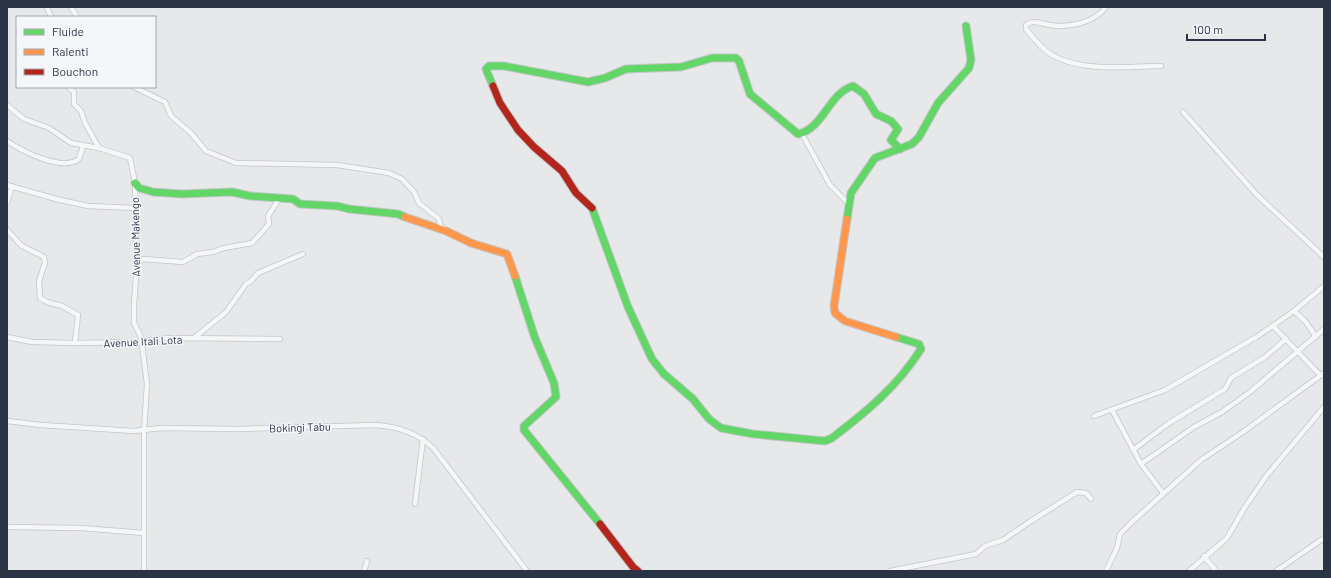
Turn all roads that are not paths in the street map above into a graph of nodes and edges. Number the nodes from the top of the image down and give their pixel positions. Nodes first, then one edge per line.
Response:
1 (71, 7) edge
2 (1106, 7) edge
3 (76, 16) edge
4 (966, 26) dead end
5 (1161, 66) dead end
6 (69, 88) edge
7 (136, 88) edge
8 (7, 105) edge
9 (1183, 112) dead end
10 (802, 134) junction
11 (7, 141) edge
12 (83, 146) junction
13 (99, 148) junction
14 (900, 149) junction
15 (135, 183) junction
16 (9, 186) edge
17 (279, 199) junction
18 (7, 203) edge
19 (848, 203) junction
20 (135, 208) junction
21 (7, 230) edge
22 (446, 231) junction
23 (303, 254) dead end
24 (1324, 257) edge
25 (137, 262) junction
26 (1324, 286) edge
27 (1294, 311) junction
28 (1273, 326) junction
29 (1324, 330) edge
30 (1316, 336) junction
31 (7, 337) edge
32 (194, 338) junction
33 (280, 339) dead end
34 (1286, 339) junction
35 (141, 342) junction
36 (74, 343) junction
37 (1299, 352) junction
38 (1322, 374) edge
39 (1324, 408) edge
40 (1112, 410) junction
41 (1094, 416) dead end
42 (7, 421) edge
43 (144, 431) junction
44 (422, 439) junction
45 (1134, 450) junction
46 (1142, 464) junction
47 (1163, 493) junction
48 (1091, 499) dead end
49 (415, 504) dead end
50 (7, 527) edge
51 (144, 533) junction
52 (1324, 538) edge
53 (1204, 556) junction
54 (367, 561) dead end
55 (144, 571) edge
56 (364, 571) edge
57 (527, 571) edge
58 (638, 571) edge
59 (890, 571) edge
60 (1106, 571) edge
61 (1189, 571) edge
62 (1216, 571) edge
63 (1276, 571) edge

1 - 3 street
2 - 5 street
4 - 14 street
6 - 13 street
7 - 22 street
8 - 12 street, Avenue Makengo
9 - 24 street
10 - 14 street
10 - 19 street
10 - 19 street
11 - 12 street
12 - 13 street, Avenue Makengo
13 - 15 street, Avenue Makengo
14 - 19 street
15 - 17 street
15 - 20 street, Avenue Makengo
16 - 18 street
16 - 20 street
17 - 22 street
17 - 25 street
20 - 25 street, Avenue Makengo
21 - 36 street
22 - 58 street
23 - 32 street
25 - 35 street, Avenue Makengo
26 - 27 street
27 - 28 street
27 - 30 street
28 - 34 street
28 - 40 street
29 - 30 street
30 - 37 street
31 - 36 street, Avenue Itali Lota
32 - 33 street, Avenue Itali Lota
32 - 35 street, Avenue Itali Lota
34 - 37 street
34 - 45 street
35 - 36 street, Avenue Itali Lota
35 - 43 street, Avenue Makengo
37 - 38 street
37 - 46 street
38 - 47 street
39 - 53 street
40 - 41 street
40 - 45 street
42 - 43 street, Bokingi Tabu
43 - 44 street, Bokingi Tabu
43 - 51 street, Avenue Makengo
44 - 49 street
44 - 57 street, Bokingi Tabu
45 - 46 street
46 - 47 street
47 - 60 street
48 - 59 street
50 - 51 street
51 - 55 street, Avenue Makengo
52 - 63 street
53 - 61 street
53 - 62 street
54 - 56 street

